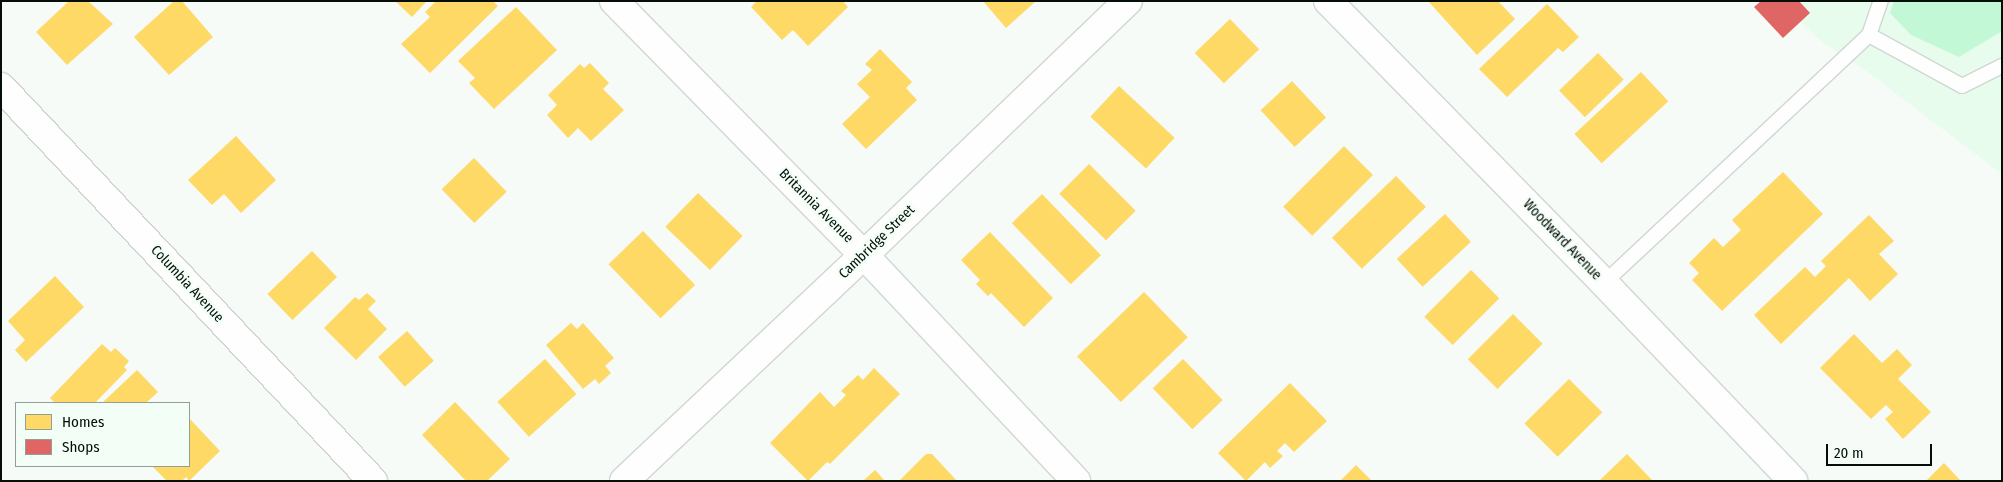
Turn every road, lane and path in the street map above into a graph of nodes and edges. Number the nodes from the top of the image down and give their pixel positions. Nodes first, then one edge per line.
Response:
1 (614, 1) edge
2 (1128, 1) edge
3 (1328, 1) edge
4 (1881, 1) edge
5 (1870, 35) junction
6 (2002, 66) edge
7 (1, 88) edge
8 (864, 255) junction
9 (1604, 283) junction
10 (373, 481) edge
11 (624, 481) edge
12 (1076, 481) edge
13 (1793, 481) edge

1 - 8 street, Britannia Avenue
2 - 8 street, Cambridge Street
3 - 9 street, Woodward Avenue
4 - 5 lane
5 - 6 lane
5 - 9 lane
7 - 10 street, Columbia Avenue
8 - 11 street, Cambridge Street
8 - 12 street, Britannia Avenue
9 - 13 street, Woodward Avenue

